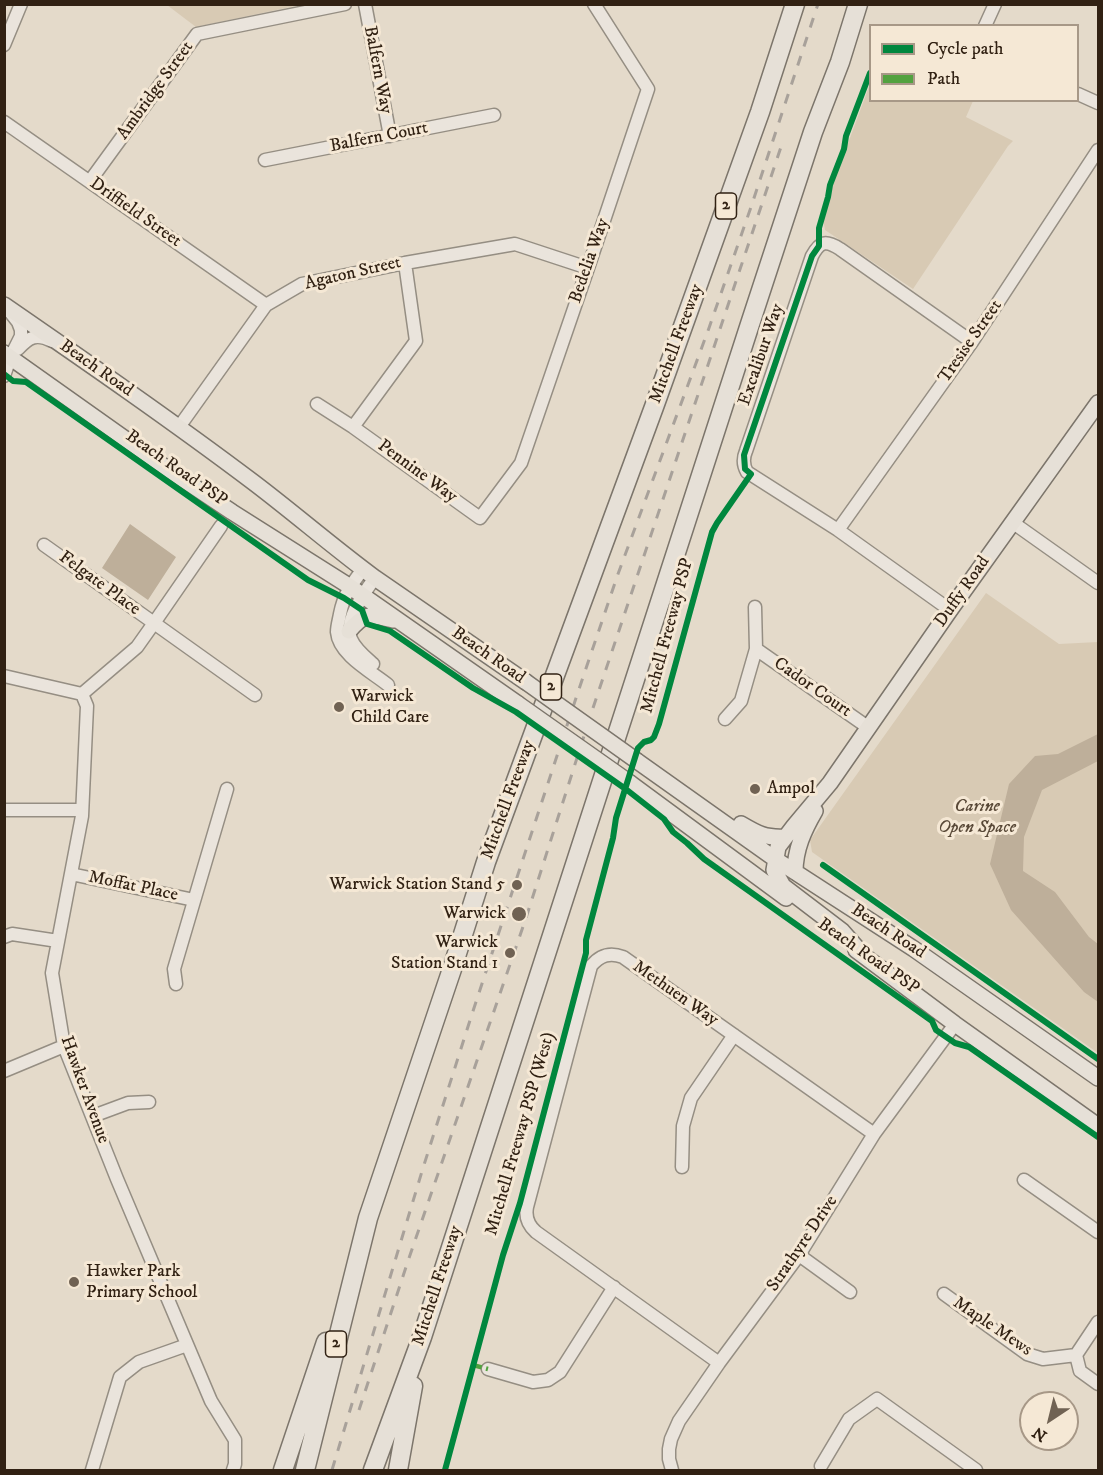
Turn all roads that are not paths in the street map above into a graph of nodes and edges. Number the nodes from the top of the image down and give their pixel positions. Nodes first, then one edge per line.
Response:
1 (21, 4) edge
2 (345, 4) edge
3 (365, 4) edge
4 (594, 4) edge
5 (795, 4) edge
6 (858, 4) edge
7 (995, 4) edge
8 (986, 24) edge
9 (4, 45) edge
10 (1079, 95) edge
11 (1098, 103) edge
12 (494, 115) dead end
13 (4, 122) edge
14 (390, 136) junction
15 (1098, 150) edge
16 (265, 160) dead end
17 (90, 181) junction
18 (405, 262) junction
19 (588, 268) junction
20 (266, 305) junction
21 (4, 306) edge
22 (972, 342) junction
23 (65, 347) junction
24 (6, 358) edge
25 (4, 376) edge
26 (1098, 403) edge
27 (317, 404) dead end
28 (179, 427) junction
29 (353, 427) junction
30 (480, 518) joint
31 (1012, 522) junction
32 (221, 526) dead end
33 (838, 530) junction
34 (44, 545) dead end
35 (369, 573) junction
36 (1098, 583) edge
37 (356, 591) junction
38 (755, 607) dead end
39 (950, 610) junction
40 (402, 622) junction
41 (154, 623) junction
42 (349, 631) junction
43 (756, 649) junction
44 (373, 664) dead end
45 (4, 676) edge
46 (388, 685) dead end
47 (82, 694) junction
48 (255, 695) dead end
49 (725, 719) dead end
50 (869, 728) junction
51 (830, 783) junction
52 (670, 785) junction
53 (227, 789) dead end
54 (820, 803) junction
55 (4, 810) edge
56 (82, 810) junction
57 (785, 837) junction
58 (724, 852) junction
59 (775, 859) junction
60 (795, 872) junction
61 (71, 874) junction
62 (194, 900) junction
63 (4, 937) edge
64 (58, 941) junction
65 (864, 956) junction
66 (176, 984) dead end
67 (955, 1024) junction
68 (734, 1035) junction
69 (64, 1046) junction
70 (4, 1071) edge
71 (1098, 1078) edge
72 (148, 1102) dead end
73 (93, 1116) junction
74 (1098, 1126) edge
75 (874, 1134) junction
76 (682, 1167) dead end
77 (1024, 1180) dead end
78 (368, 1218) junction
79 (1098, 1232) edge
80 (799, 1255) junction
81 (614, 1287) junction
82 (850, 1292) dead end
83 (944, 1294) dead end
84 (1098, 1322) edge
85 (422, 1337) junction
86 (187, 1345) junction
87 (1076, 1355) junction
88 (719, 1363) junction
89 (488, 1369) dead end
90 (1098, 1384) edge
91 (821, 1466) dead end
92 (92, 1470) edge
93 (233, 1470) edge
94 (283, 1470) edge
95 (305, 1470) edge
96 (373, 1470) edge
97 (398, 1470) edge
98 (672, 1470) edge
99 (976, 1470) edge

1 - 9 street
2 - 17 street, Ambridge Street
3 - 14 street, Balfern Way
4 - 19 street, Bedelia Way
5 - 78 highway, Mitchell Freeway / 2
6 - 85 highway, Mitchell Freeway
7 - 8 street
10 - 11 street
12 - 14 street, Balfern Court
13 - 17 street, Driffield Street
14 - 16 street, Balfern Court
15 - 22 street, Tresise Street
17 - 20 street, Driffield Street
18 - 19 street, Agaton Street
18 - 20 street, Agaton Street
18 - 29 street
19 - 30 street, Bedelia Way
20 - 28 street, Agaton Street
21 - 23 main road, Beach Road
21 - 24 street
22 - 33 street, Tresise Street
22 - 33 street, Excalibur Way
23 - 24 street
23 - 28 main road, Beach Road
24 - 25 street
24 - 37 main road, Beach Road
26 - 31 main road, Duffy Road
27 - 29 street, Pennine Way
28 - 35 main road, Beach Road
29 - 30 street, Pennine Way
31 - 36 street
31 - 39 main road, Duffy Road
32 - 41 street, Felgate Place
33 - 39 street, Excalibur Way
34 - 41 street, Felgate Place
35 - 37 street
35 - 52 main road, Beach Road, bridge
37 - 40 main road, Beach Road
37 - 42 street
37 - 46 street
38 - 43 street, Cador Court
39 - 50 main road, Duffy Road
40 - 42 main road
40 - 58 main road, Beach Road, bridge
41 - 47 street, Felgate Place
41 - 48 street, Felgate Place
42 - 44 street
43 - 49 street, Cador Court
43 - 50 street, Cador Court
45 - 47 street
47 - 56 street, Hawker Avenue
50 - 51 main road, Duffy Road
51 - 54 main road, Duffy Road
51 - 57 main road, Duffy Road
52 - 57 main road
52 - 59 main road, Beach Road
53 - 62 street, Moffat Place
54 - 59 main road, Duffy Road
54 - 60 main road
55 - 56 street
56 - 61 street, Hawker Avenue
57 - 59 main road, Duffy Road
58 - 59 main road
58 - 65 main road, Beach Road
59 - 60 main road, Beach Road
59 - 65 main road
60 - 71 main road, Beach Road
61 - 62 street, Moffat Place
61 - 64 street, Hawker Avenue
62 - 66 street, Moffat Place
63 - 64 street
64 - 69 street, Hawker Avenue
65 - 67 main road, Beach Road
67 - 74 main road, Beach Road
67 - 75 street, Strathyre Drive
68 - 75 street, Methuen Way
68 - 76 street
68 - 81 street, Methuen Way
69 - 70 street
69 - 73 street, Hawker Avenue
72 - 73 street
73 - 86 street, Hawker Avenue
75 - 80 street, Strathyre Drive
77 - 79 street
78 - 94 highway
78 - 95 highway, Mitchell Freeway / 2
80 - 82 street
80 - 88 street, Strathyre Drive
81 - 88 street, Methuen Way
81 - 89 street
83 - 87 street, Maple Mews
84 - 87 street
85 - 96 highway, Mitchell Freeway
85 - 97 highway
86 - 92 street
86 - 93 street, Hawker Avenue
87 - 90 street
88 - 98 street, Strathyre Drive
91 - 99 street

